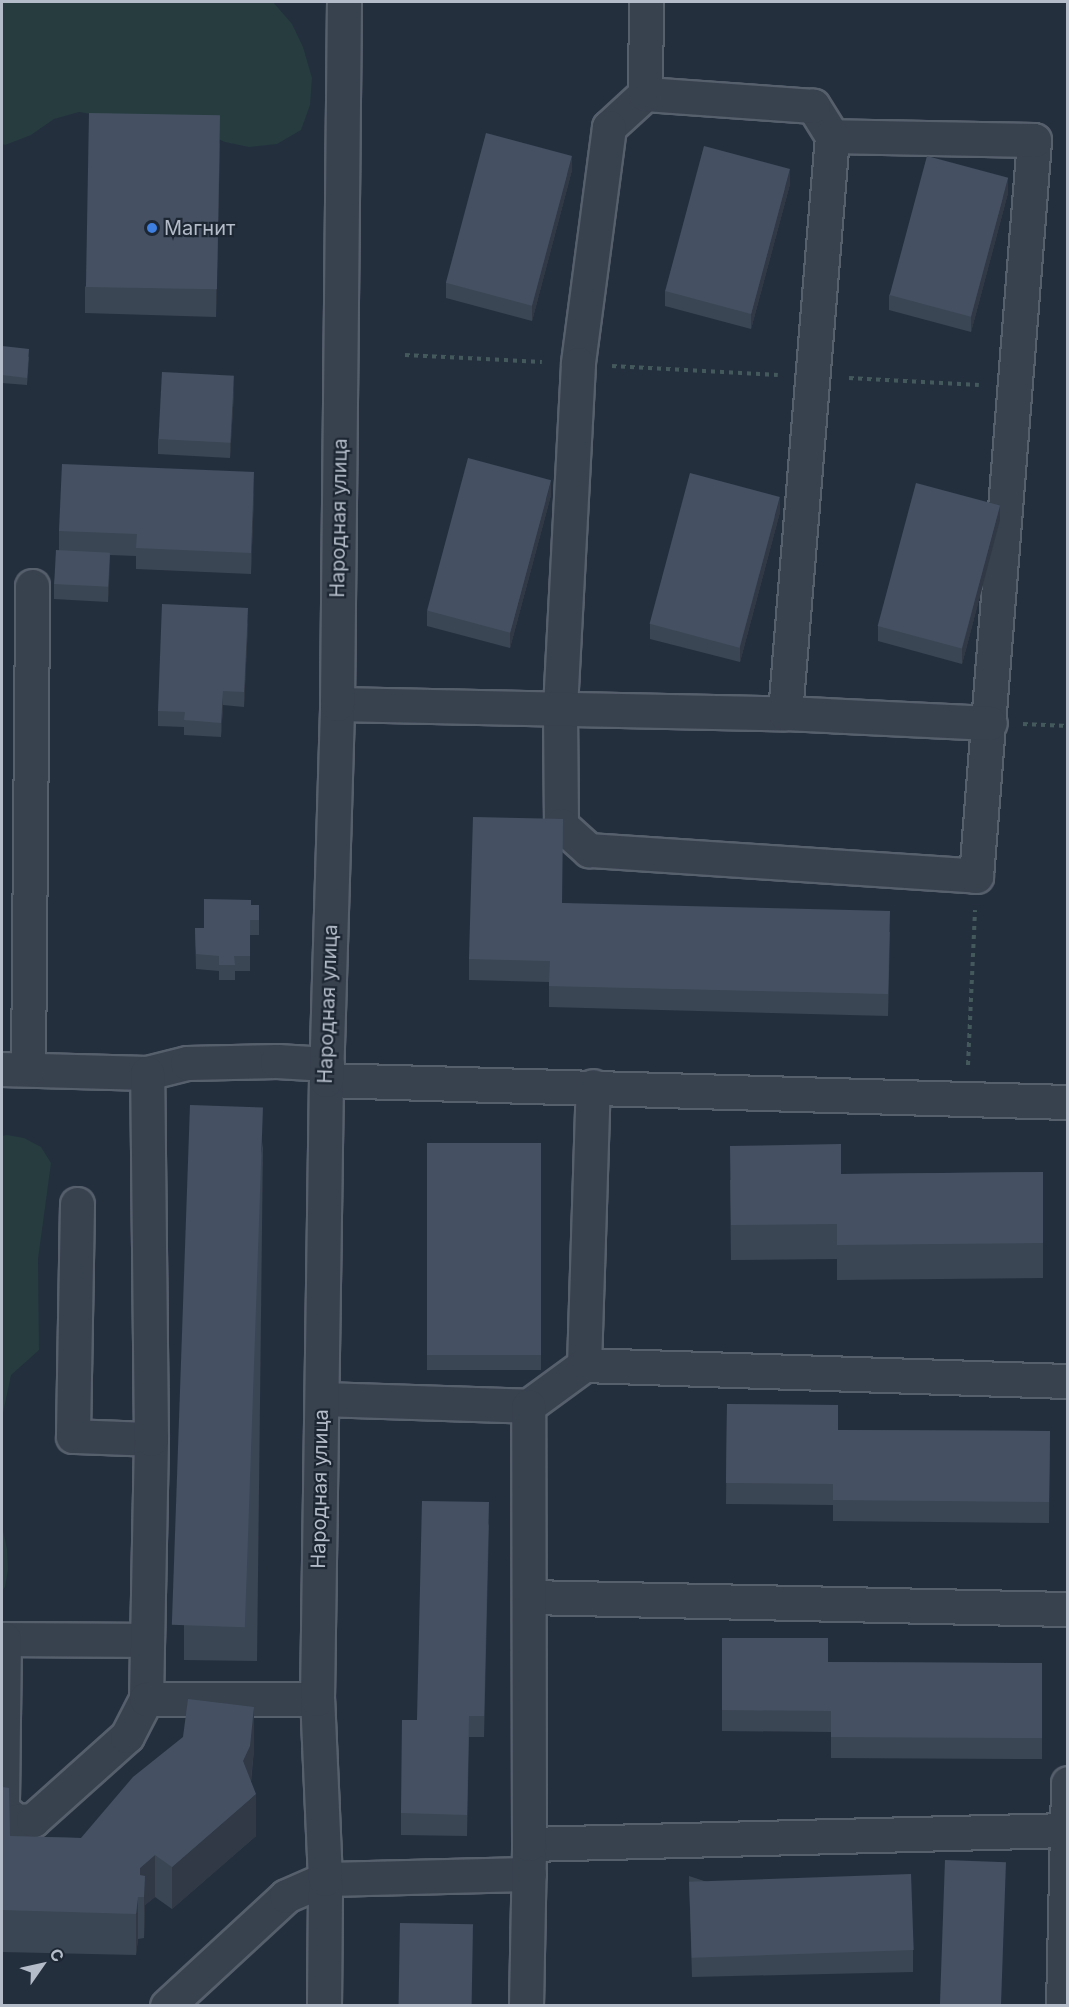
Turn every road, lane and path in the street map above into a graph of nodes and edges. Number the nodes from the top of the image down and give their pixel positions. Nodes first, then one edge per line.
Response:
1 (344, 2) edge
2 (646, 2) edge
3 (645, 94) junction
4 (832, 136) junction
5 (405, 355) dead end
6 (578, 364) junction
7 (813, 376) junction
8 (1016, 387) junction
9 (32, 586) dead end
10 (337, 704) junction
11 (560, 710) junction
12 (785, 713) junction
13 (990, 723) junction
14 (1068, 726) edge
15 (976, 876) junction
16 (15, 1069) edge
17 (326, 1072) junction
18 (147, 1073) junction
19 (593, 1086) junction
20 (967, 1098) junction
21 (1068, 1102) edge
22 (77, 1204) dead end
23 (584, 1365) junction
24 (1068, 1381) edge
25 (322, 1399) junction
26 (528, 1406) junction
27 (151, 1439) junction
28 (529, 1597) junction
29 (1068, 1609) edge
30 (3, 1639) edge
31 (145, 1640) junction
32 (146, 1699) junction
33 (317, 1699) junction
34 (1068, 1782) edge
35 (2, 1801) edge
36 (2, 1809) edge
37 (1066, 1830) edge
38 (529, 1859) junction
39 (325, 1879) junction
40 (167, 2006) edge
41 (324, 2006) edge
42 (526, 2006) edge
43 (1063, 2006) edge

1 - 10 street, Народная улица
2 - 3 street
3 - 4 street
3 - 6 street
4 - 7 street
4 - 8 street
5 - 6 path
6 - 7 path
6 - 11 street
7 - 8 path
7 - 12 street
8 - 13 street
9 - 16 street
10 - 11 street
10 - 17 street, Народная улица
11 - 12 street
11 - 15 street
12 - 13 street
13 - 14 path
13 - 15 street
15 - 20 path
16 - 18 street
17 - 18 street
17 - 19 street
17 - 25 street, Народная улица
18 - 27 street
19 - 20 street
19 - 23 street
20 - 21 street
22 - 27 street
23 - 24 street
23 - 26 street
25 - 26 street
25 - 33 street, Народная улица
26 - 28 street
27 - 31 street
28 - 29 street
28 - 38 street
30 - 31 street
30 - 35 street
31 - 32 street
32 - 33 street
32 - 36 street
33 - 39 street, Народная улица
34 - 37 street
37 - 38 street
37 - 43 street
38 - 39 street
38 - 42 street
39 - 40 street
39 - 41 street, Народная улица

